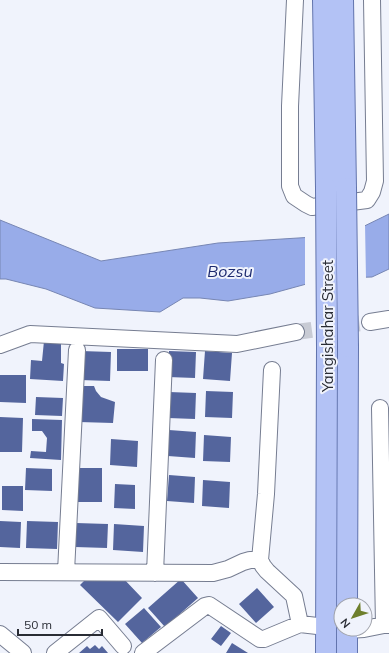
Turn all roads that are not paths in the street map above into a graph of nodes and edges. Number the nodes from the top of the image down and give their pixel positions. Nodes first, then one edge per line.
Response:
1 (295, 0) edge
2 (323, 0) edge
3 (343, 0) edge
4 (372, 0) edge
5 (389, 319) edge
6 (370, 322) tunnel mouth
7 (296, 332) tunnel mouth
8 (0, 345) edge
9 (77, 350) dead end
10 (164, 360) dead end
11 (272, 370) dead end
12 (380, 408) dead end
13 (260, 560) junction
14 (0, 572) edge
15 (66, 572) junction
16 (154, 572) junction
17 (347, 597) edge
18 (300, 624) junction
19 (386, 625) edge
20 (326, 627) junction
21 (373, 628) edge
22 (0, 634) edge
23 (347, 637) edge
24 (123, 646) dead end
25 (23, 653) edge
26 (55, 653) edge
27 (143, 653) edge
28 (326, 653) edge
29 (347, 653) edge

1 - 4 street
2 - 20 main road, Yangishahar Street, bridge
3 - 17 main road, Yangishahar Street, bridge
5 - 6 street
7 - 8 street
9 - 15 street
10 - 16 street
11 - 13 street
12 - 19 street
13 - 16 street
13 - 18 street
14 - 15 street
15 - 16 street
18 - 20 street
18 - 27 street
19 - 21 street
20 - 28 main road, Yangishahar Street
22 - 25 street
23 - 29 main road
24 - 26 street

